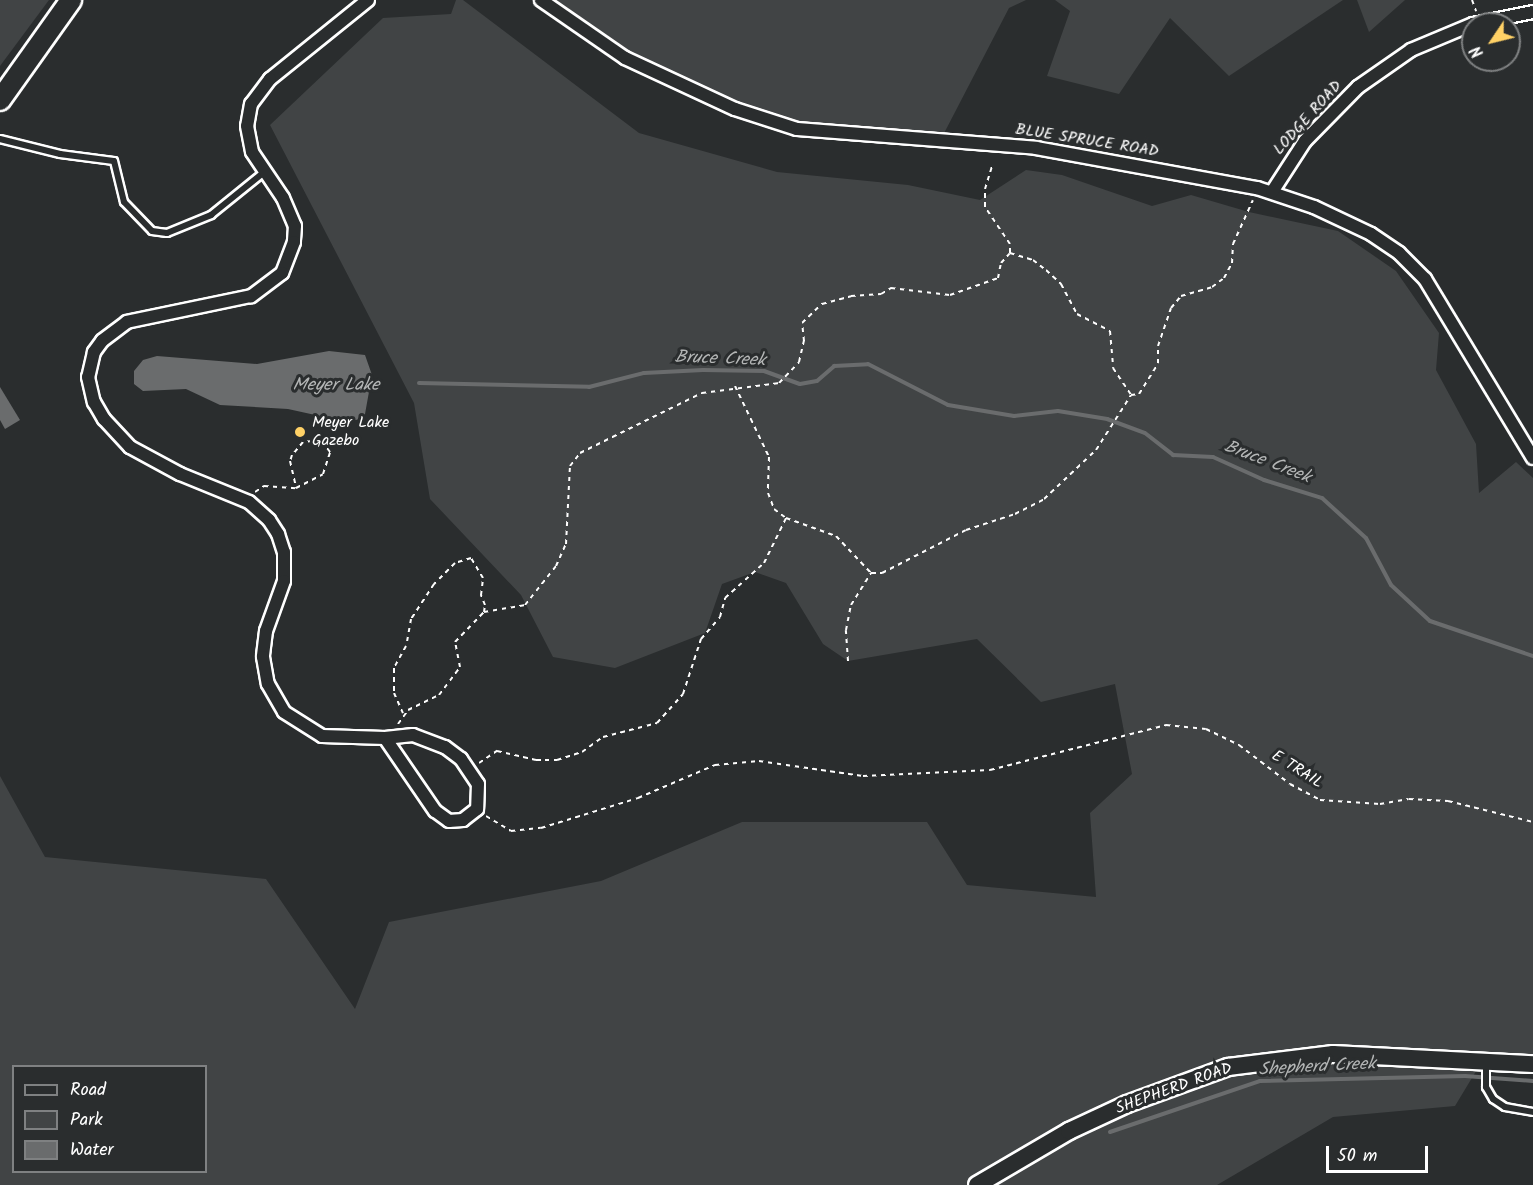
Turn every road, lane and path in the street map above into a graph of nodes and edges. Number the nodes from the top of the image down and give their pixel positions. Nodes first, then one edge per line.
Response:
1 (72, 0) edge
2 (368, 0) edge
3 (541, 0) edge
4 (1461, 29) edge
5 (2, 93) edge
6 (0, 139) edge
7 (993, 163) dead end
8 (263, 173) junction
9 (1257, 188) junction
10 (1272, 192) junction
11 (1010, 253) junction
12 (735, 386) junction
13 (1131, 395) junction
14 (1533, 458) edge
15 (296, 488) junction
16 (249, 502) junction
17 (786, 518) junction
18 (871, 573) junction
19 (484, 612) junction
20 (848, 661) dead end
21 (403, 713) junction
22 (391, 737) junction
23 (470, 771) junction
24 (477, 808) junction
25 (1533, 822) edge
26 (1486, 1062) junction
27 (1533, 1064) edge
28 (1533, 1112) edge
29 (977, 1185) edge

1 - 5 main road
2 - 8 street
3 - 9 street, BLUE SPRUCE ROAD
4 - 10 street, LODGE ROAD
6 - 8 lane
7 - 11 path
8 - 16 street
9 - 10 street, BLUE SPRUCE ROAD
9 - 13 path
10 - 14 street, BLUE SPRUCE ROAD
11 - 12 path
11 - 13 path
12 - 17 path
12 - 19 path
13 - 18 path
15 - 15 path
15 - 16 path
16 - 22 street
17 - 18 path
17 - 23 path
18 - 20 path
19 - 21 path
19 - 21 path
21 - 22 path
22 - 23 street
22 - 24 street
23 - 24 street
24 - 25 path, E TRAIL
26 - 27 street, SHEPHERD ROAD
26 - 28 lane
26 - 29 street, SHEPHERD ROAD

